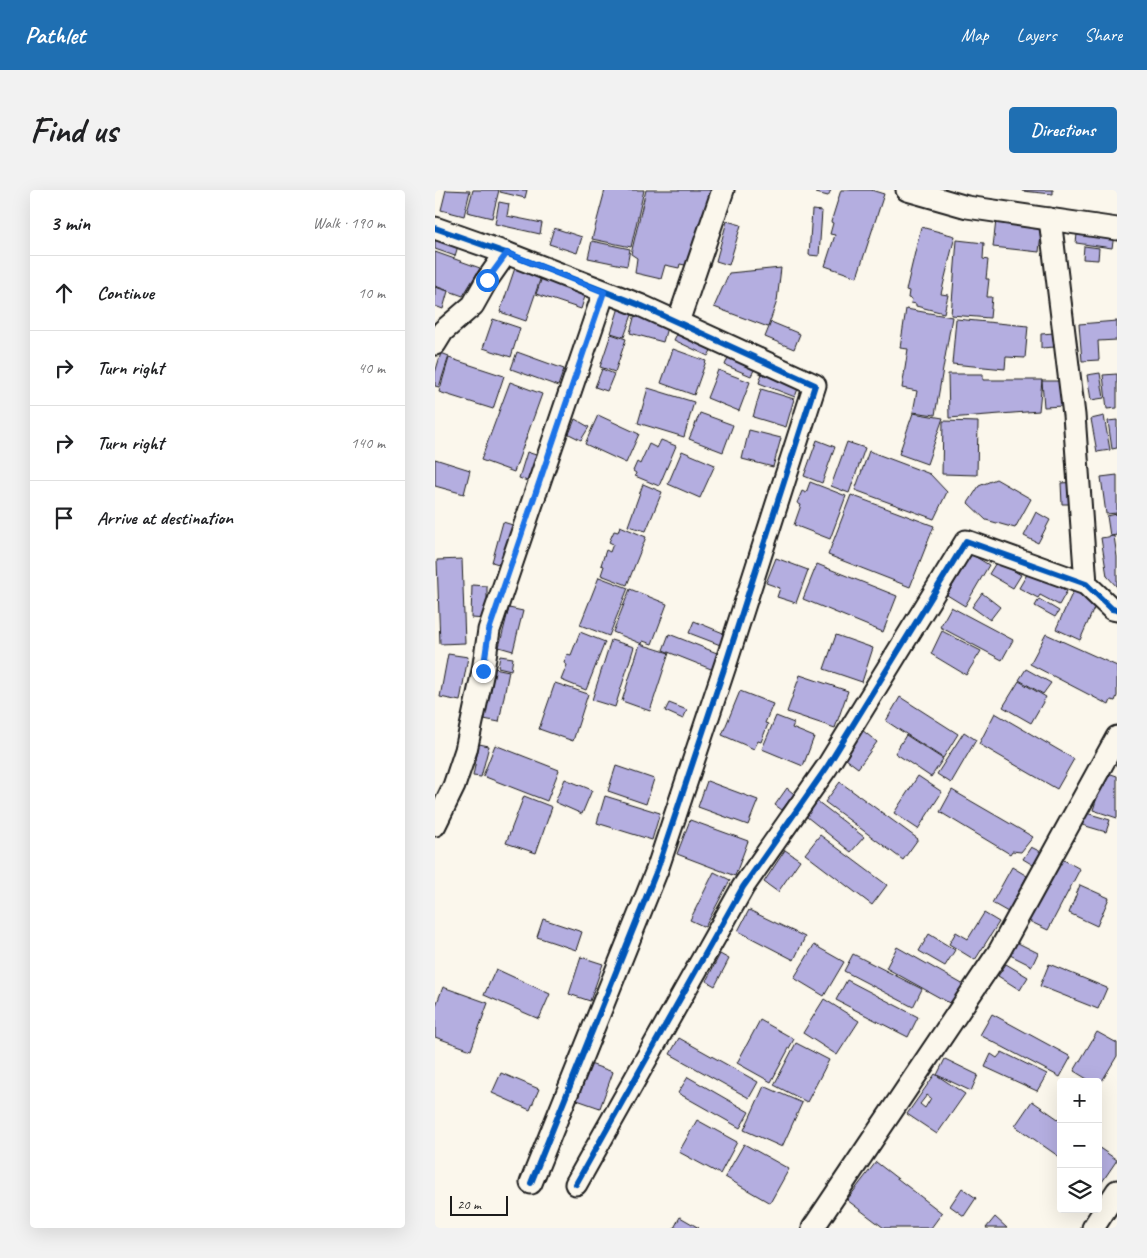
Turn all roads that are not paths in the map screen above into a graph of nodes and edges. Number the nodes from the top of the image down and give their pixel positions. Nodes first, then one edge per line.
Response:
1 (723, 190) edge
2 (907, 190) edge
3 (1050, 219) junction
4 (435, 228) edge
5 (1117, 229) edge
6 (507, 253) junction
7 (604, 292) junction
8 (678, 322) junction
9 (435, 344) edge
10 (1086, 584) junction
11 (1117, 610) edge
12 (1117, 737) edge
13 (435, 825) edge
14 (531, 1183) dead end
15 (576, 1184) dead end
16 (1117, 1190) edge
17 (813, 1228) edge
18 (1093, 1228) edge

1 - 8 street
2 - 3 street
3 - 5 street
3 - 10 street
4 - 6 street
6 - 7 street
6 - 9 street
7 - 8 street
7 - 13 street
8 - 14 street
10 - 11 street
10 - 15 street
12 - 17 street
16 - 18 street

